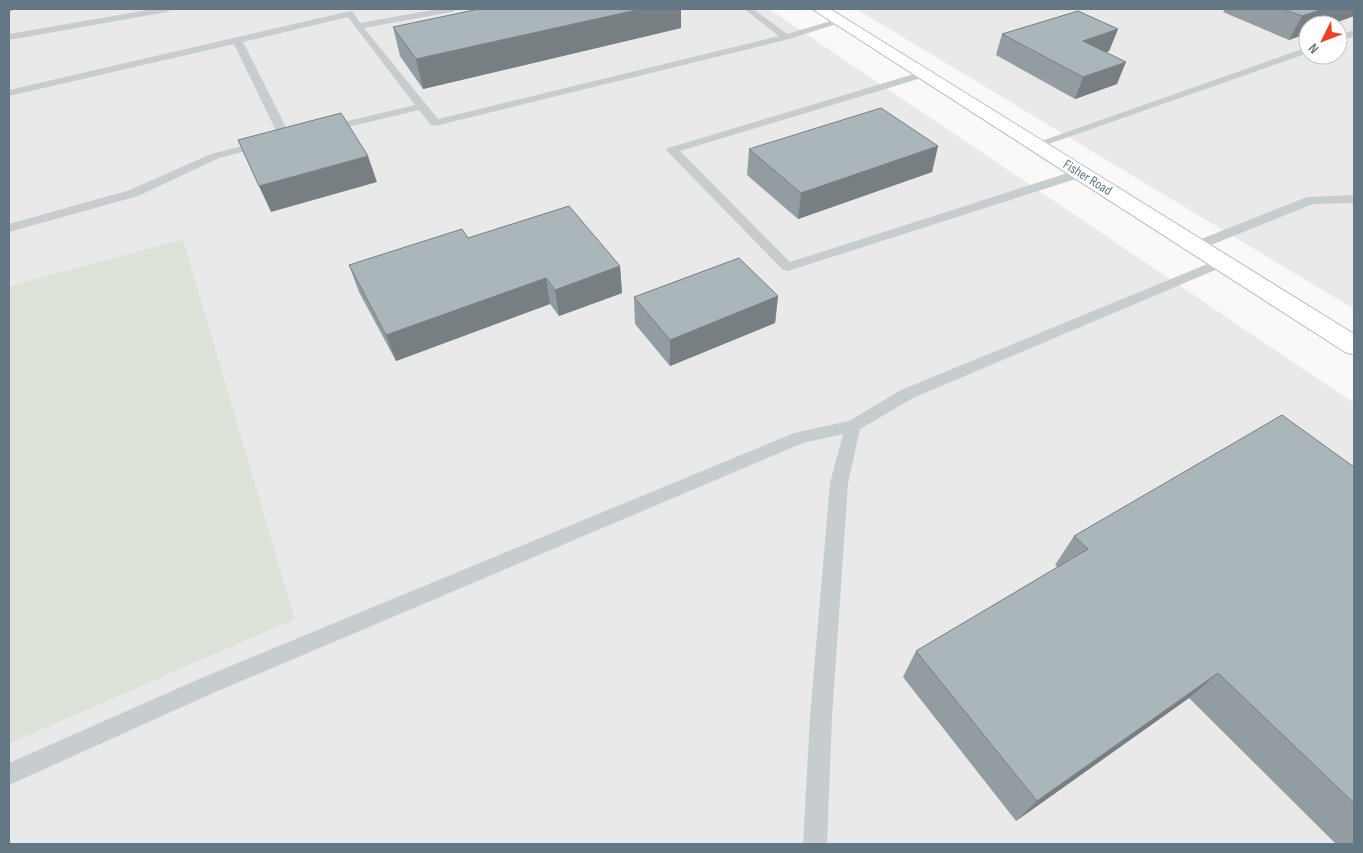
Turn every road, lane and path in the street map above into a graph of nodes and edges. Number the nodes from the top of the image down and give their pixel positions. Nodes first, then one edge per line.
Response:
1 (167, 9) edge
2 (452, 9) edge
3 (748, 9) edge
4 (820, 9) edge
5 (841, 22) junction
6 (358, 26) junction
7 (9, 37) edge
8 (786, 37) junction
9 (237, 40) junction
10 (1298, 53) edge
11 (924, 74) junction
12 (9, 93) edge
13 (422, 106) junction
14 (313, 132) edge
15 (1036, 144) junction
16 (1081, 173) junction
17 (1354, 199) edge
18 (9, 228) edge
19 (1196, 246) junction
20 (1222, 262) junction
21 (1354, 346) edge
22 (853, 426) junction
23 (9, 774) edge
24 (815, 844) edge

1 - 7 lane
2 - 6 lane
3 - 8 lane
4 - 5 main road, Fisher Road
5 - 8 lane
5 - 11 main road, Fisher Road
6 - 9 lane
6 - 13 lane
8 - 13 lane
9 - 12 lane
9 - 18 lane
10 - 15 lane
11 - 15 main road, Fisher Road
11 - 16 lane
13 - 14 lane
15 - 16 main road, Fisher Road
16 - 19 main road, Fisher Road
17 - 19 lane
19 - 20 main road, Fisher Road
20 - 21 main road, Fisher Road
20 - 22 lane
22 - 23 lane
22 - 24 lane

